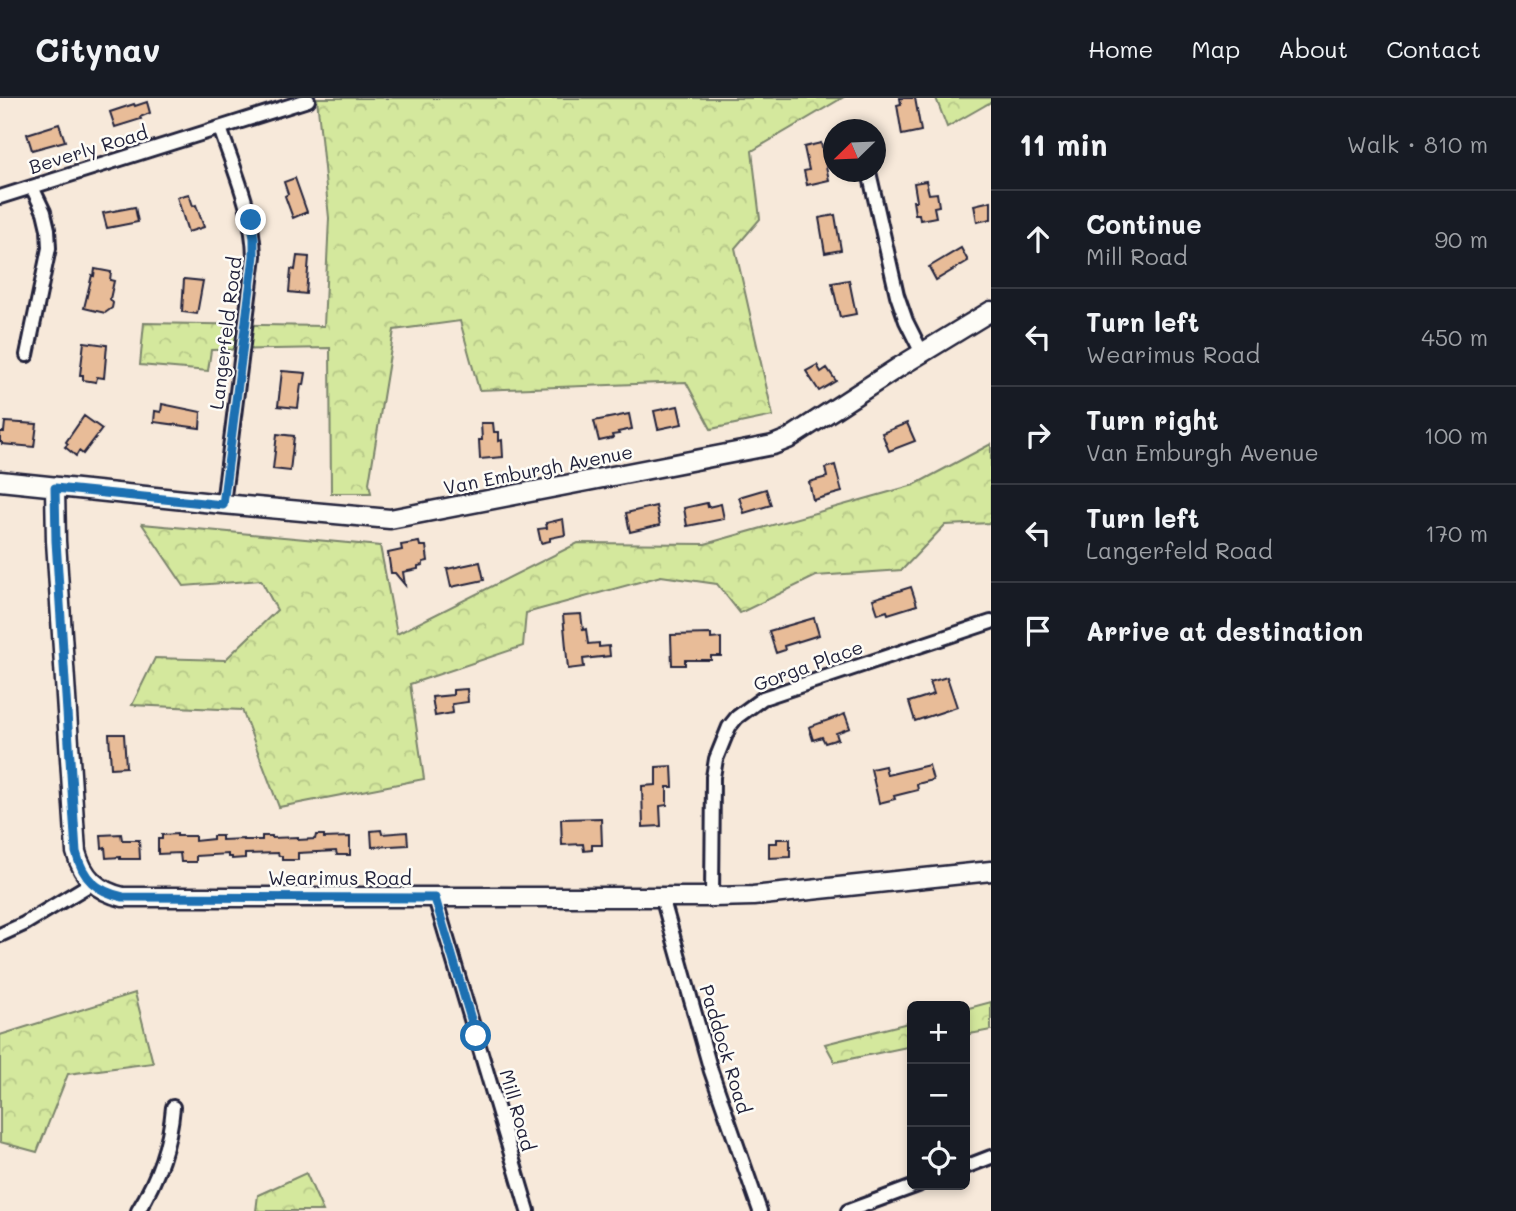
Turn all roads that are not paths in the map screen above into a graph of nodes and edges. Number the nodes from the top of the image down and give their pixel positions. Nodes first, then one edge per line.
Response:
1 (308, 100) dead end
2 (220, 128) junction
3 (871, 182) edge
4 (32, 187) junction
5 (0, 197) edge
6 (991, 311) edge
7 (922, 353) junction
8 (27, 355) dead end
9 (0, 481) edge
10 (55, 488) junction
11 (223, 505) junction
12 (991, 622) edge
13 (991, 871) edge
14 (92, 883) junction
15 (662, 897) junction
16 (712, 897) junction
17 (435, 898) junction
18 (0, 935) edge
19 (173, 1107) dead end
20 (991, 1157) edge
21 (970, 1165) edge
22 (907, 1189) edge
23 (138, 1211) edge
24 (528, 1211) edge
25 (760, 1211) edge
26 (848, 1211) edge

1 - 2 street, Beverly Road
2 - 4 street, Beverly Road
2 - 11 street, Langerfeld Road
3 - 7 street
4 - 5 street, Beverly Road
4 - 8 street
6 - 7 street, Van Emburgh Avenue
7 - 11 street, Van Emburgh Avenue
9 - 10 street, Van Emburgh Avenue
10 - 11 street, Van Emburgh Avenue
10 - 14 street
12 - 16 street, Gorga Place
13 - 16 street, Wearimus Road
14 - 17 street, Wearimus Road
14 - 18 street
15 - 16 street, Wearimus Road
15 - 17 street, Wearimus Road
15 - 25 street, Paddock Road
17 - 24 street, Mill Road
19 - 23 street
20 - 21 street
22 - 26 street

